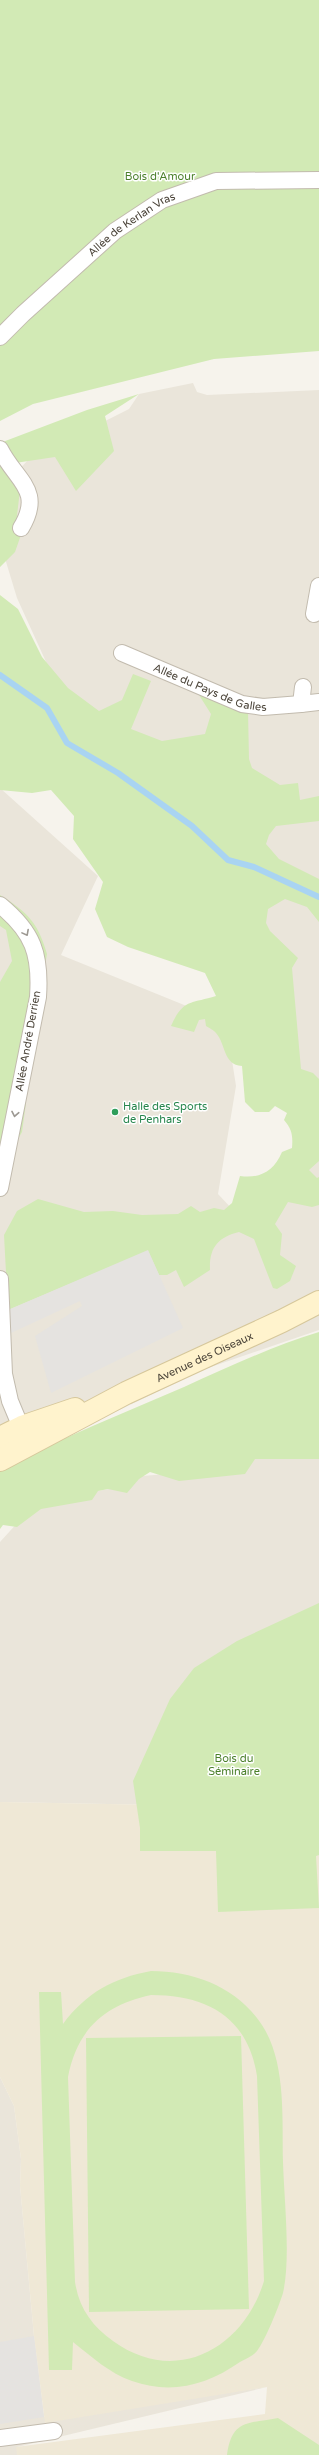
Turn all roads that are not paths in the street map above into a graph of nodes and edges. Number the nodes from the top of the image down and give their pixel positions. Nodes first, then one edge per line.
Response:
1 (319, 180) edge
2 (0, 337) edge
3 (0, 449) edge
4 (21, 528) dead end
5 (319, 586) edge
6 (314, 614) dead end
7 (122, 653) dead end
8 (303, 686) dead end
9 (319, 702) edge
10 (301, 704) junction
11 (0, 905) edge
12 (0, 1188) edge
13 (0, 1278) edge
14 (319, 1302) edge
15 (319, 1316) edge
16 (282, 1321) junction
17 (25, 1436) junction
18 (0, 1438) edge
19 (0, 1460) edge
20 (54, 2430) dead end
21 (0, 2438) edge

1 - 2 street, Allée de Kerlan Vras
3 - 4 street
5 - 6 street
7 - 10 street, Allée du Pays de Galles
8 - 10 street
9 - 10 street, Allée du Pays de Galles
11 -> 12 street, Allée André Derrien
13 - 17 street
14 - 16 main road, Avenue des Oiseaux
15 - 16 main road, Avenue des Oiseaux
16 - 17 main road, Avenue des Oiseaux
17 - 18 main road, Avenue des Oiseaux
17 - 19 main road, Avenue des Oiseaux
20 - 21 street

